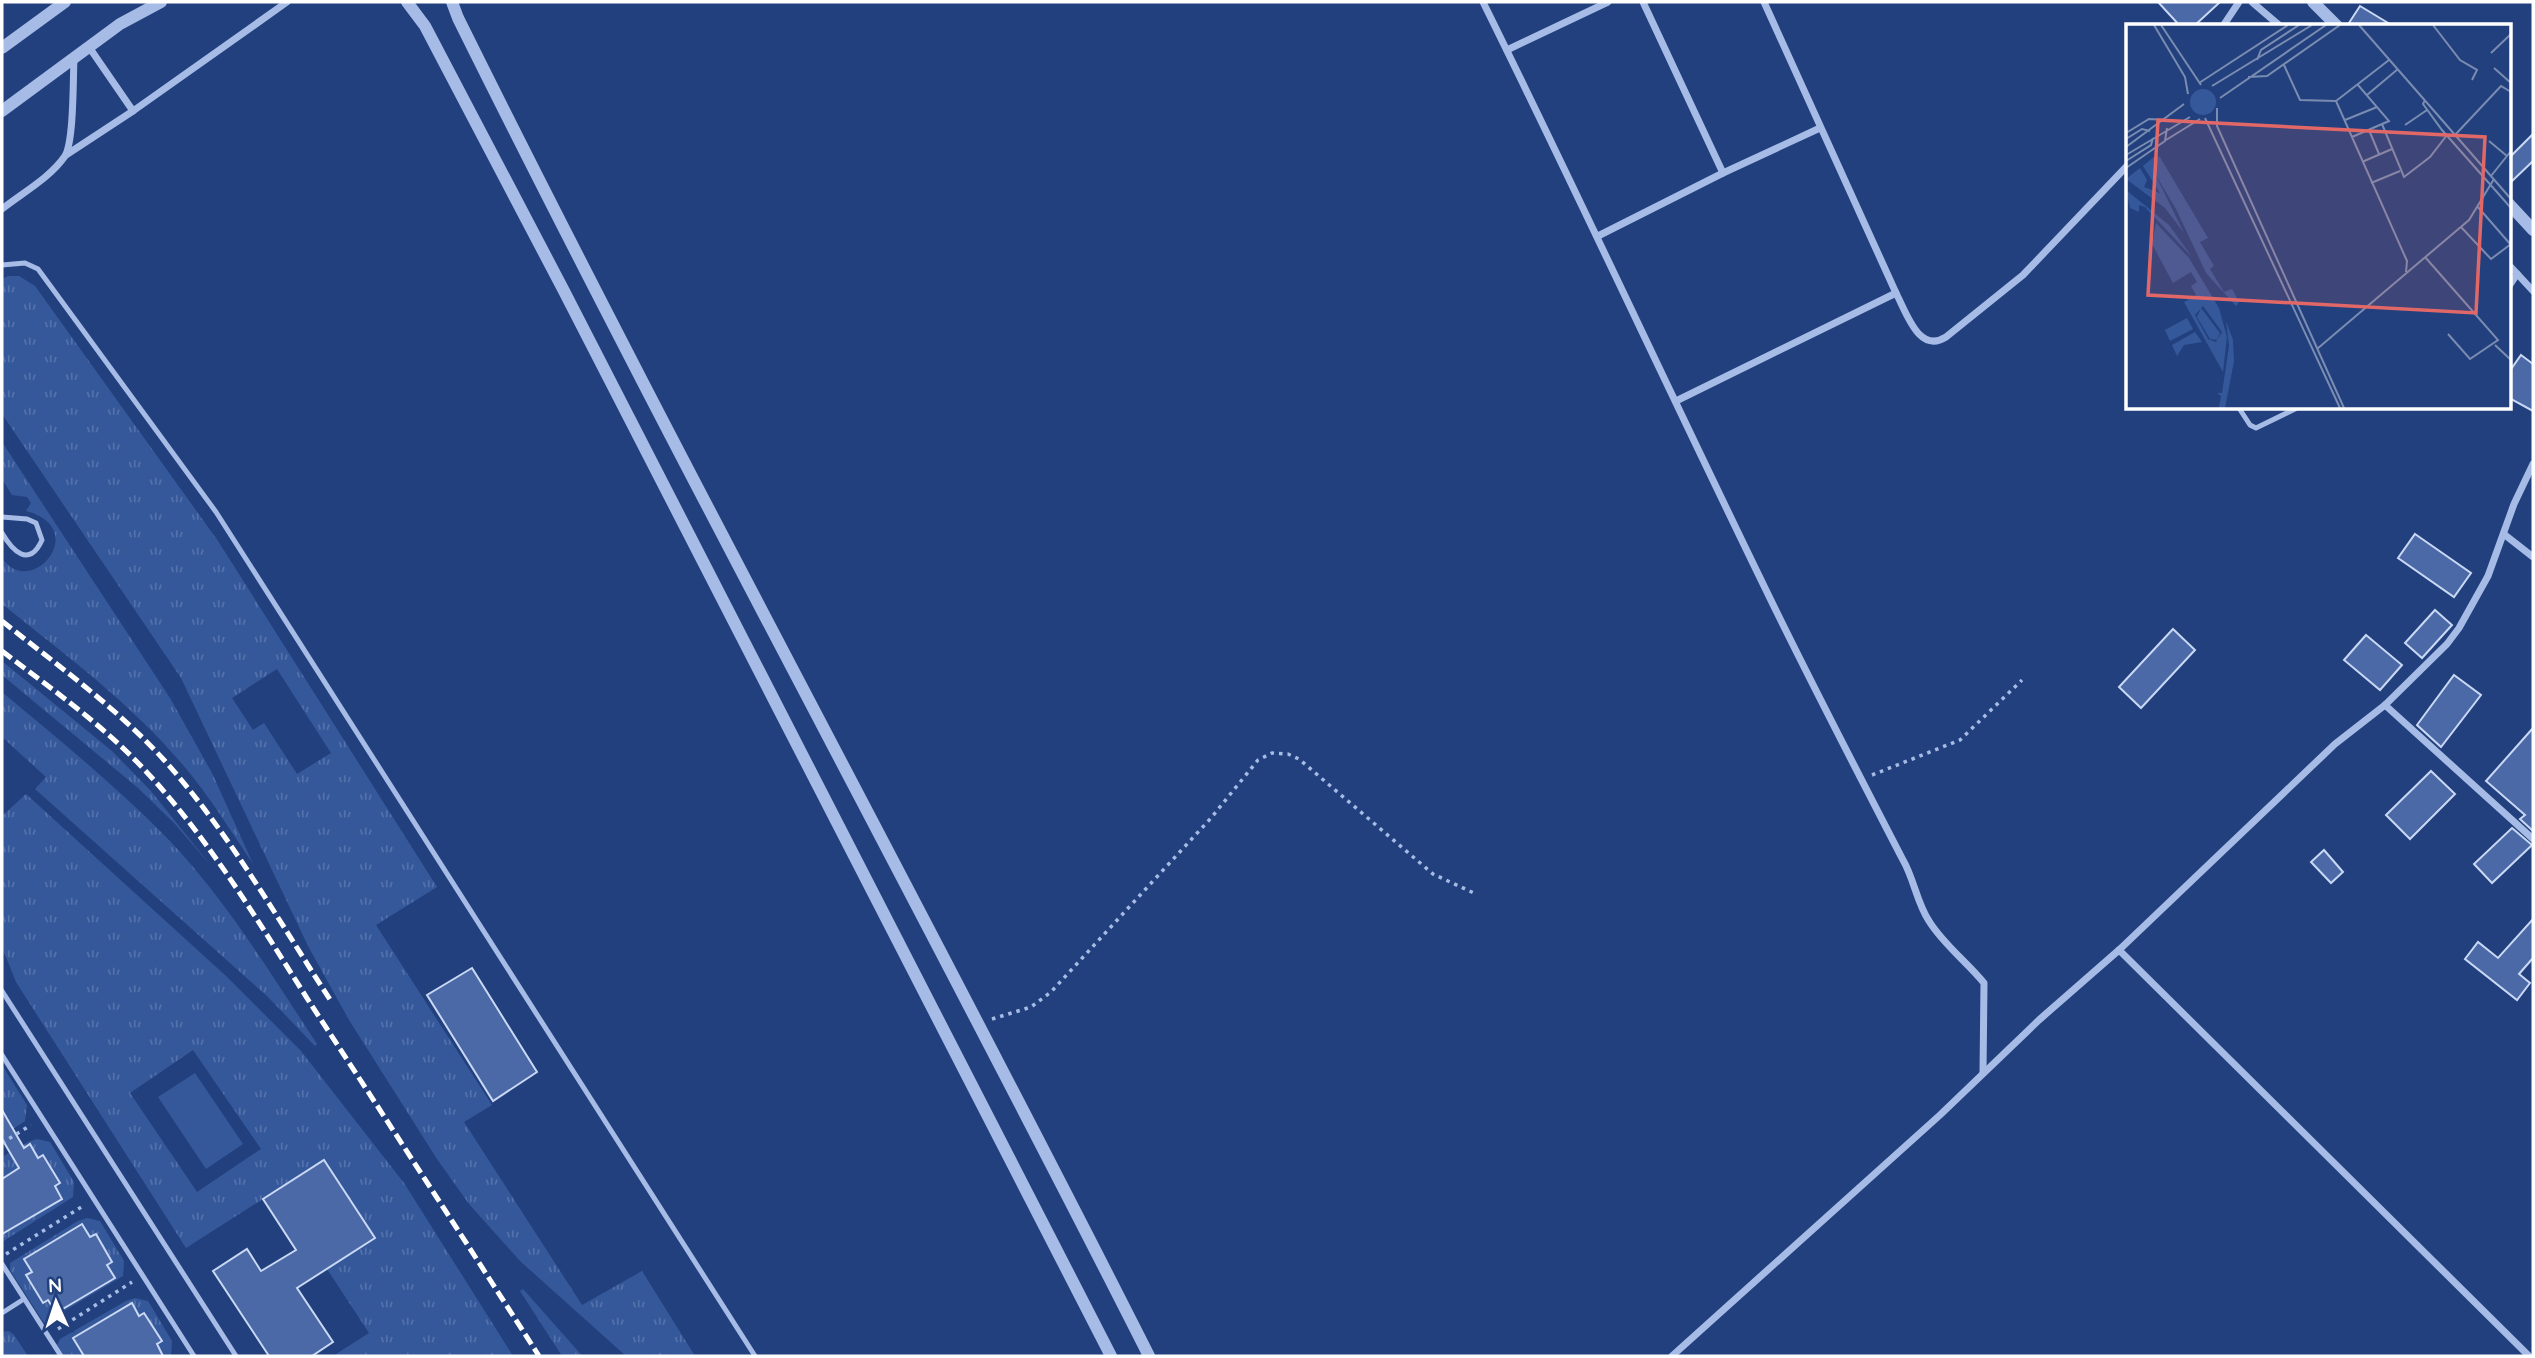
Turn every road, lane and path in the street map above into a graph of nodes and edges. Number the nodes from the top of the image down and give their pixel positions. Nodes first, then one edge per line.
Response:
1 (65, 2) edge
2 (161, 2) edge
3 (287, 2) edge
4 (407, 2) edge
5 (452, 2) edge
6 (1483, 2) edge
7 (1608, 2) edge
8 (1643, 2) edge
9 (1764, 2) edge
10 (2239, 2) edge
11 (2252, 2) edge
12 (2313, 2) edge
13 (2224, 24) edge
14 (2278, 24) edge
15 (2335, 24) edge
16 (89, 47) junction
17 (2, 48) edge
18 (1507, 50) junction
19 (74, 58) junction
20 (2, 111) edge
21 (133, 111) junction
22 (1820, 128) junction
23 (66, 155) junction
24 (2126, 171) edge
25 (1723, 173) junction
26 (2510, 205) edge
27 (2, 209) edge
28 (2533, 230) edge
29 (1598, 236) junction
30 (2, 265) edge
31 (2510, 266) edge
32 (2518, 274) junction
33 (2510, 285) edge
34 (2533, 291) edge
35 (1896, 293) junction
36 (1676, 401) junction
37 (2240, 410) edge
38 (2293, 410) edge
39 (2533, 464) edge
40 (2, 517) edge
41 (2, 533) edge
42 (2505, 535) junction
43 (2533, 557) edge
44 (2022, 680) dead end
45 (2385, 705) junction
46 (1860, 780) junction
47 (2533, 839) edge
48 (1476, 894) dead end
49 (2119, 950) junction
50 (2, 991) edge
51 (979, 1023) junction
52 (2, 1055) edge
53 (1983, 1073) junction
54 (42, 1118) junction
55 (2, 1143) edge
56 (93, 1199) junction
57 (2, 1257) edge
58 (2, 1264) edge
59 (142, 1276) junction
60 (24, 1299) junction
61 (2, 1314) edge
62 (48, 1335) junction
63 (754, 1354) edge
64 (61, 1356) edge
65 (194, 1356) edge
66 (236, 1356) edge
67 (746, 1356) edge
68 (1111, 1356) edge
69 (1149, 1356) edge
70 (1672, 1356) edge
71 (2529, 1356) edge

1 - 17 street
2 - 16 street
3 - 21 street
4 - 68 street
5 - 51 street
6 - 18 street
7 - 18 street
8 - 25 street
9 - 22 street
10 - 13 street
11 - 14 street
12 - 15 street
16 - 19 street
16 - 21 street
18 - 29 street
19 - 20 street
19 - 23 street
21 - 23 street
22 - 25 street
22 - 35 street
23 - 27 street
24 - 35 street
25 - 29 street
26 - 28 street
29 - 36 street
30 - 63 lane
31 - 32 street
32 - 33 street
32 - 34 street
35 - 36 street
36 - 46 street
37 - 38 lane
39 - 42 street
40 - 41 lane
42 - 43 street
42 - 45 street
44 - 46 path
45 - 47 street
45 - 49 street
46 - 53 street
48 - 51 path
49 - 53 street
49 - 71 street
50 - 66 lane
51 - 69 street
52 - 54 lane
53 - 70 street
54 - 55 path
54 - 56 lane
56 - 57 path
56 - 59 lane
58 - 60 lane
59 - 62 path
59 - 65 lane
60 - 61 lane
60 - 62 lane
62 - 64 lane
63 - 67 lane

